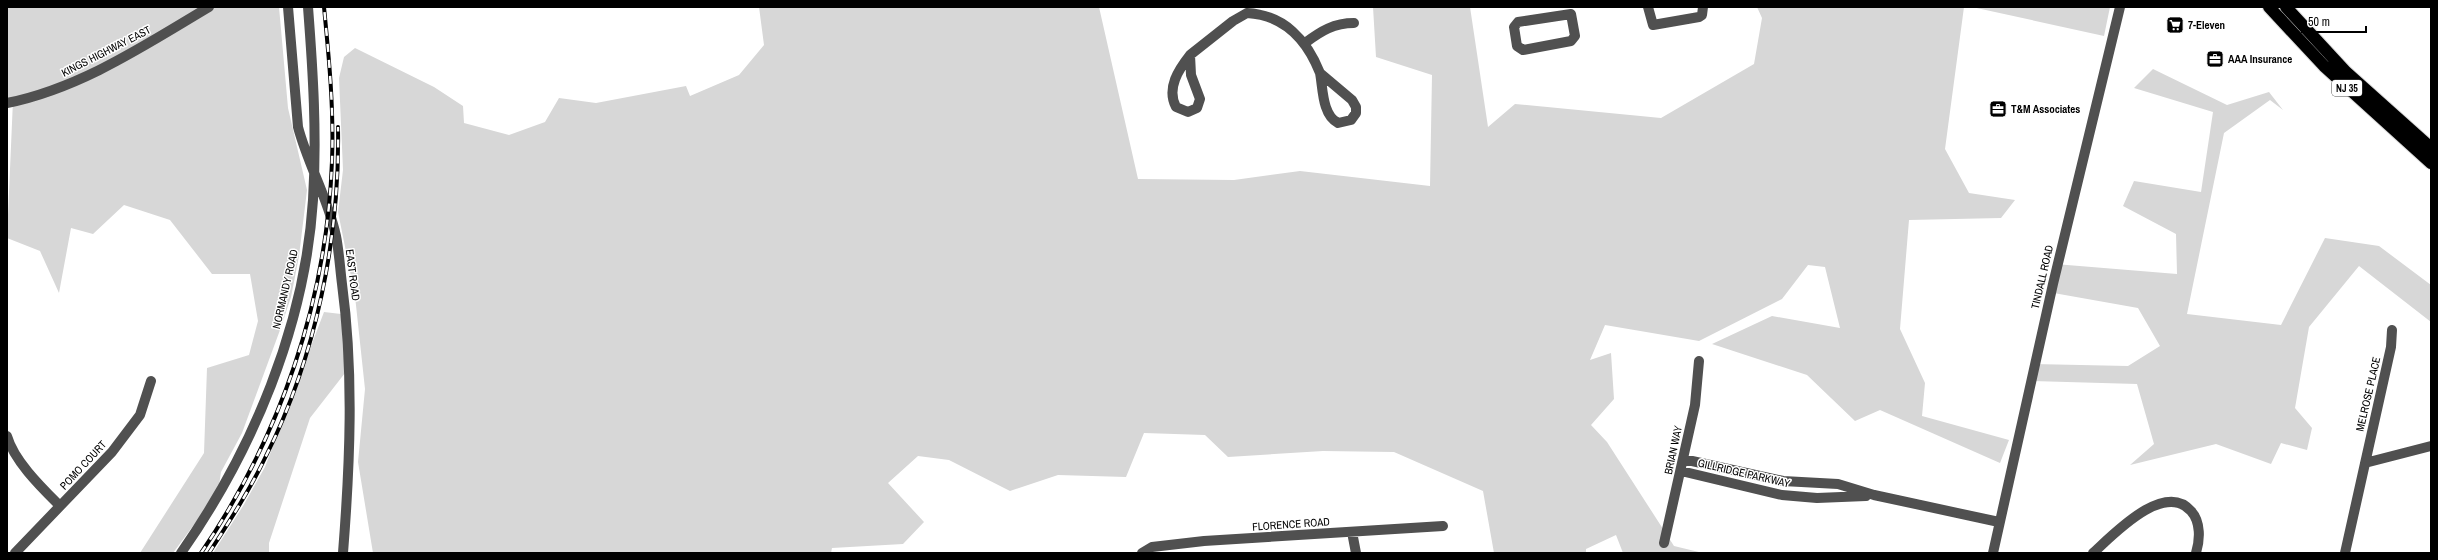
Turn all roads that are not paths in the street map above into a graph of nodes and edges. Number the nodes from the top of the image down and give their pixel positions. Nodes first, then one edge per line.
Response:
1 (209, 7) edge
2 (218, 7) edge
3 (288, 7) edge
4 (308, 7) edge
5 (1648, 7) edge
6 (1703, 7) edge
7 (2120, 7) edge
8 (2269, 7) edge
9 (2286, 7) edge
10 (1246, 10) edge
11 (1570, 11) edge
12 (192, 17) junction
13 (1354, 23) dead end
14 (1305, 43) junction
15 (1190, 55) junction
16 (1320, 73) junction
17 (7, 103) edge
18 (2431, 148) edge
19 (2431, 162) edge
20 (314, 174) junction
21 (2392, 330) dead end
22 (1699, 361) dead end
23 (151, 381) dead end
24 (7, 436) edge
25 (2431, 446) edge
26 (1683, 459) junction
27 (2365, 463) junction
28 (1681, 471) junction
29 (1750, 475) junction
30 (1800, 483) junction
31 (1748, 487) junction
32 (1874, 495) junction
33 (1799, 497) junction
34 (60, 506) junction
35 (1999, 522) junction
36 (1444, 526) dead end
37 (1352, 532) junction
38 (1664, 543) dead end
39 (15, 553) edge
40 (181, 553) edge
41 (343, 553) edge
42 (1142, 553) edge
43 (1356, 553) edge
44 (1993, 553) edge
45 (2092, 553) edge
46 (2196, 553) edge
47 (2345, 553) edge

1 - 12 street, KINGS HIGHWAY EAST
2 - 12 street
3 - 20 street, EAST ROAD
4 - 20 street, NORMANDY ROAD
5 - 6 street
7 - 35 street, TINDALL ROAD
8 - 19 highway, NJ 35
9 - 18 highway, NJ 35
10 - 14 street
10 - 15 street
11 - 11 street
12 - 17 street, KINGS HIGHWAY EAST
13 - 14 street
14 - 16 street
15 - 15 street
16 - 16 street
20 - 40 street, NORMANDY ROAD
20 - 41 street, EAST ROAD
21 - 27 street, MELROSE PLACE
22 - 26 street, BRIAN WAY
23 - 34 street, POMO COURT
24 - 34 street
25 - 27 street
26 - 28 street, BRIAN WAY
26 - 29 street, GILLRIDGE PARKWAY
27 - 47 street, MELROSE PLACE
28 - 31 street, GILLRIDGE PARKWAY
28 - 38 street, BRIAN WAY
29 - 30 street, GILLRIDGE PARKWAY
29 - 31 street
30 - 32 street, GILLRIDGE PARKWAY
30 - 33 street
31 - 33 street, GILLRIDGE PARKWAY
32 - 33 street, GILLRIDGE PARKWAY
32 - 35 street, GILLRIDGE PARKWAY
34 - 39 street, POMO COURT
35 - 44 street, TINDALL ROAD
36 - 37 street, FLORENCE ROAD
37 - 42 street, FLORENCE ROAD
37 - 43 street
45 - 46 street

